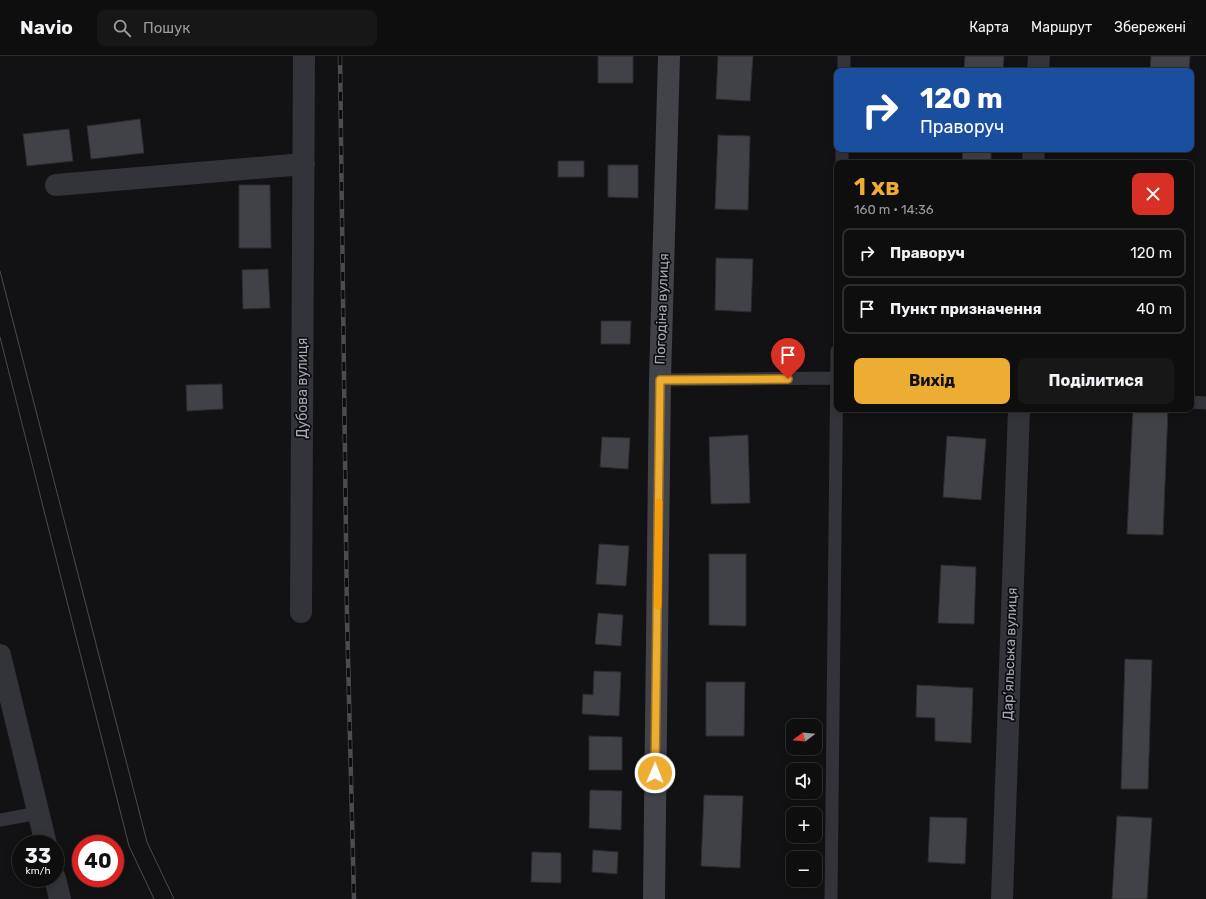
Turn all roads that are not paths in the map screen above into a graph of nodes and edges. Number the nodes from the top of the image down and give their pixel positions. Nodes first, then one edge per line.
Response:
1 (304, 56) edge
2 (669, 56) edge
3 (844, 56) edge
4 (1039, 56) edge
5 (844, 68) edge
6 (1038, 68) edge
7 (304, 164) junction
8 (56, 185) dead end
9 (834, 378) edge
10 (660, 380) junction
11 (1194, 402) edge
12 (1206, 403) edge
13 (837, 412) edge
14 (1019, 412) edge
15 (301, 612) dead end
16 (0, 655) edge
17 (38, 813) junction
18 (0, 820) edge
19 (44, 835) edge
20 (57, 887) edge
21 (60, 899) edge
22 (654, 899) edge
23 (831, 899) edge
24 (1002, 899) edge

1 - 7 street, Дубова вулиця
2 - 10 street, Погодіна вулиця
3 - 5 lane
4 - 6 street
7 - 8 street
7 - 15 street, Дубова вулиця
9 - 10 lane
10 - 22 street, Погодіна вулиця
11 - 12 lane
13 - 23 lane
14 - 24 street, Дар’яльська вулиця
16 - 17 street
17 - 18 lane
17 - 19 street
20 - 21 street

